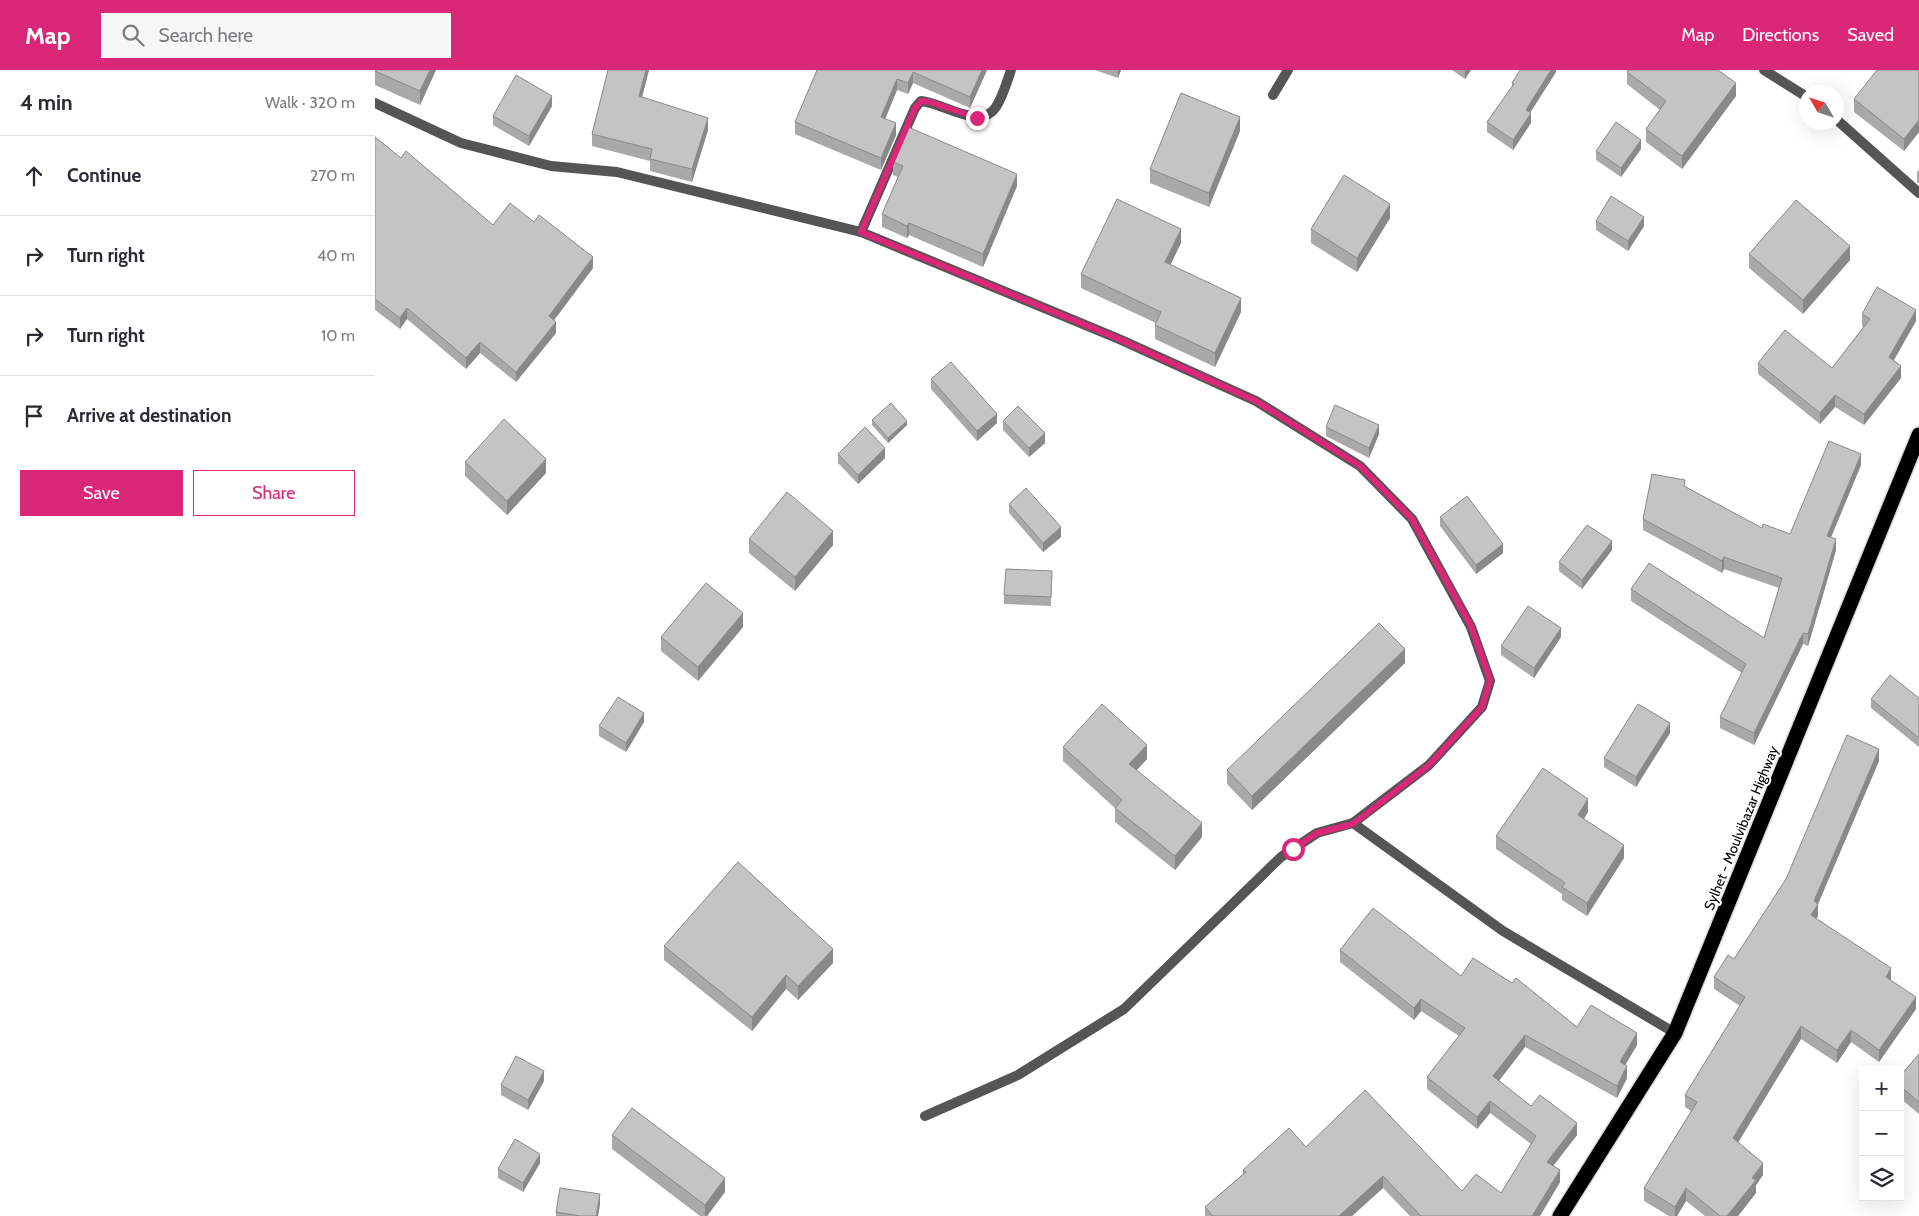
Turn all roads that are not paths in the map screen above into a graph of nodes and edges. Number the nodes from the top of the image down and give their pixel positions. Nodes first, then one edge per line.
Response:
1 (1011, 70) edge
2 (1289, 70) edge
3 (1764, 70) edge
4 (1799, 93) edge
5 (1273, 95) dead end
6 (375, 103) edge
7 (1844, 126) edge
8 (1919, 193) edge
9 (861, 232) junction
10 (1919, 435) edge
11 (1353, 824) junction
12 (1675, 1033) junction
13 (925, 1116) dead end
14 (1561, 1216) edge

1 - 9 street
2 - 5 street
3 - 4 street
6 - 9 street
7 - 8 street
9 - 11 street
10 - 12 highway, Sylhet - Moulvibazar Highway
11 - 12 street
11 - 13 street
12 - 14 highway, Sylhet - Moulvibazar Highway

